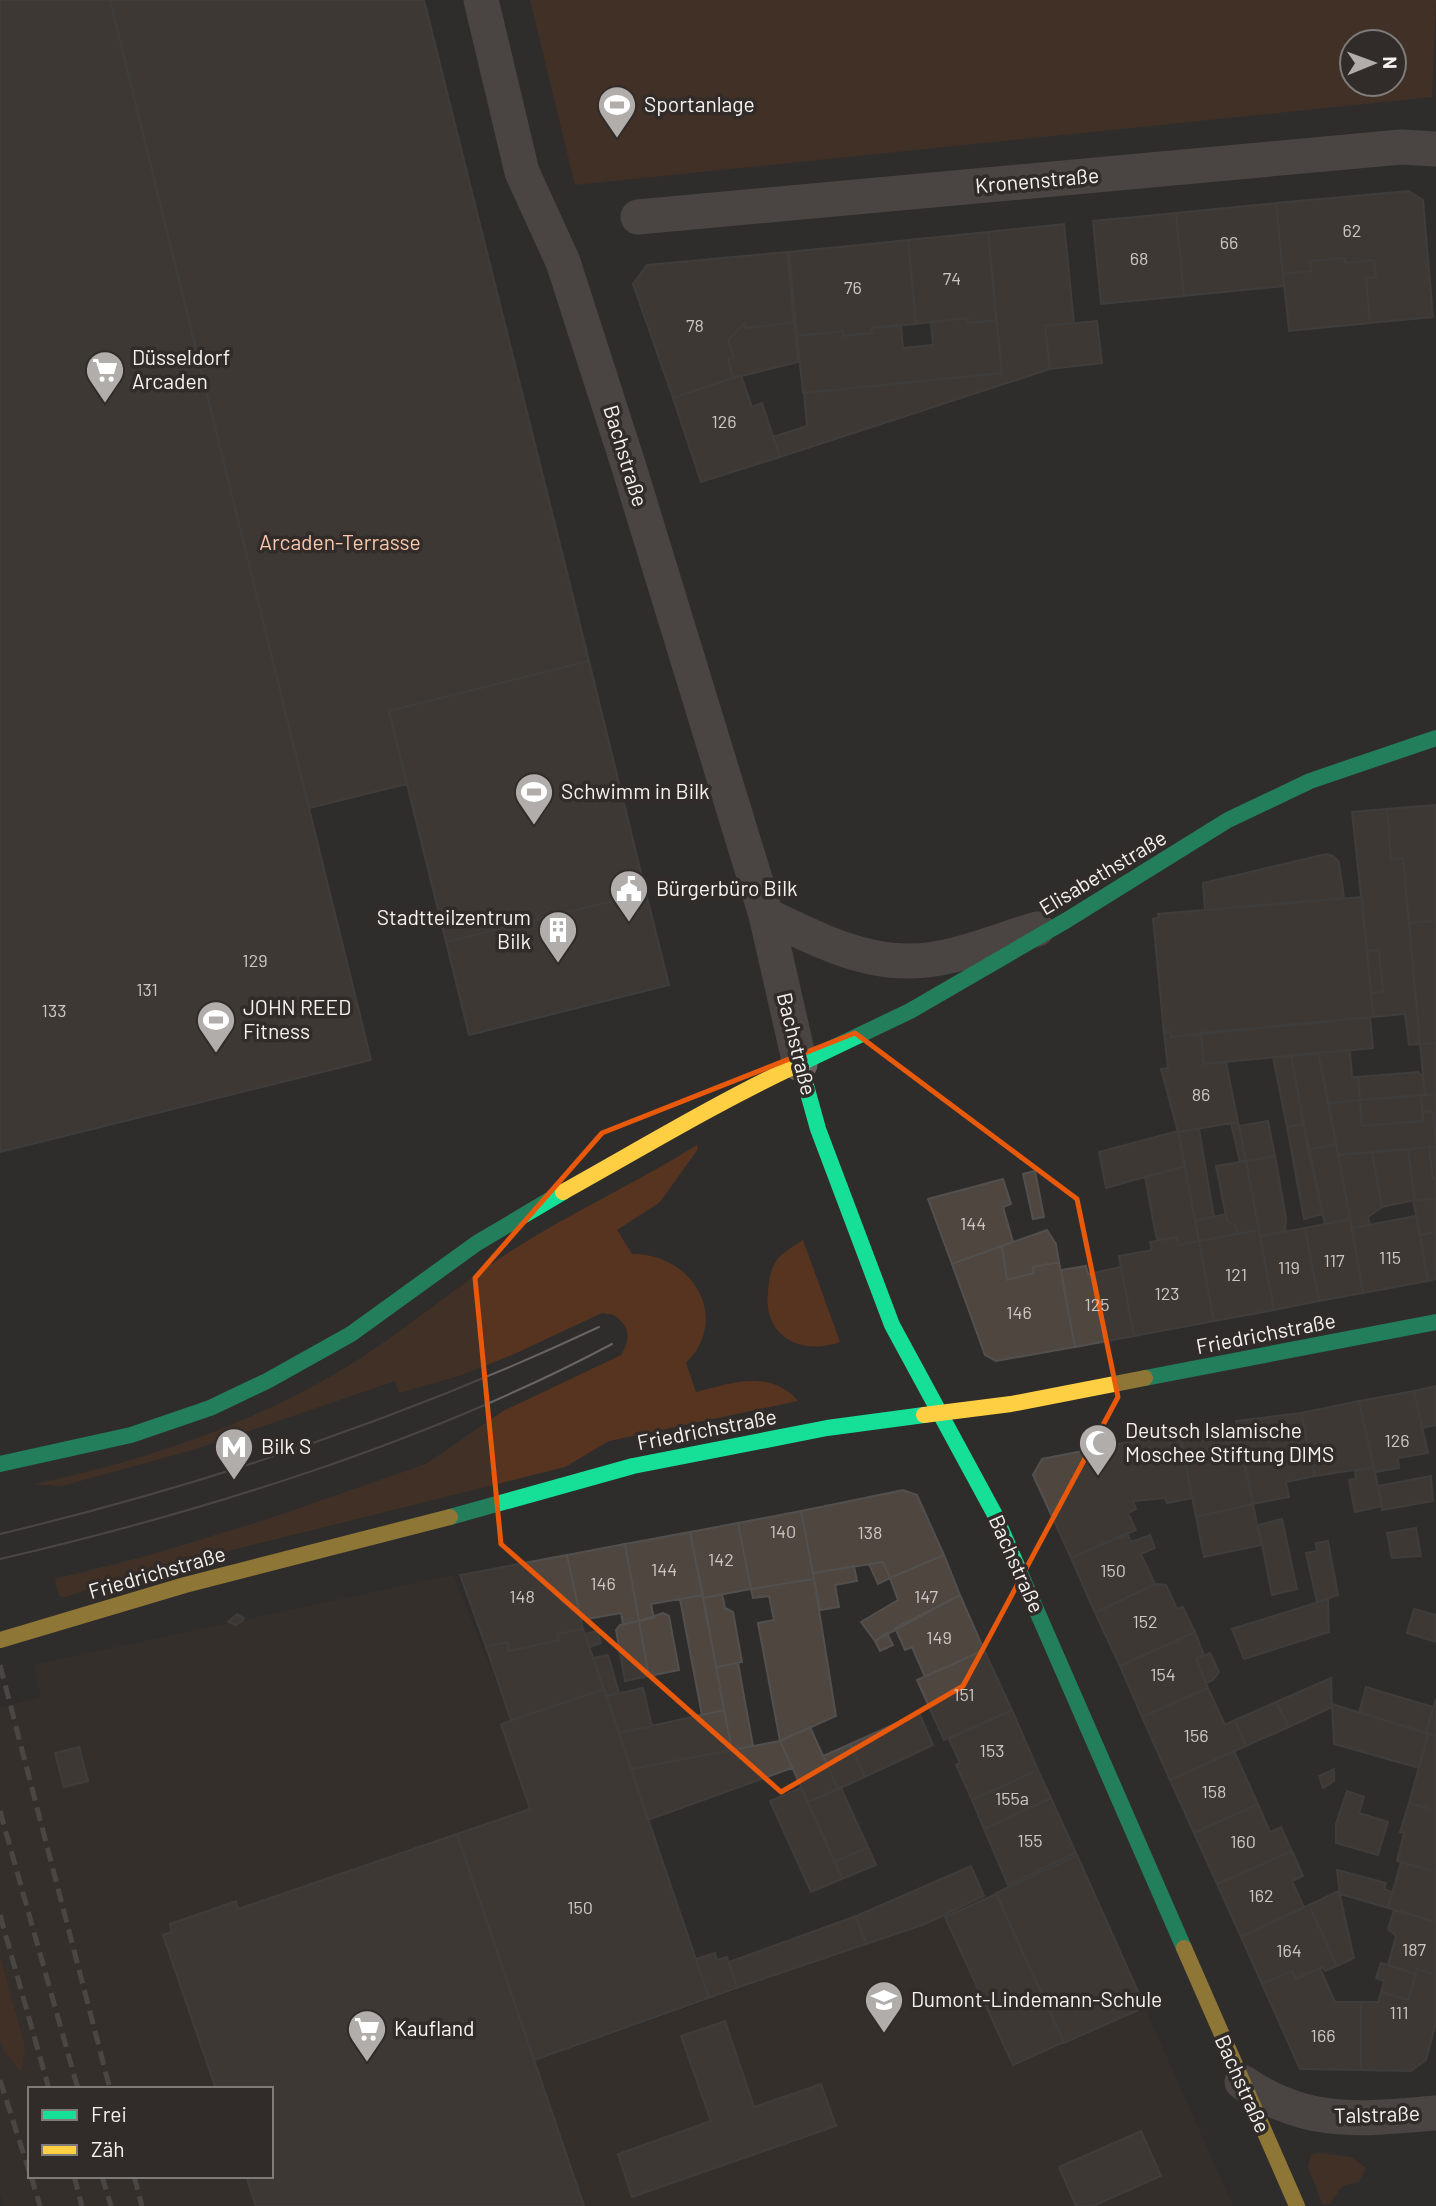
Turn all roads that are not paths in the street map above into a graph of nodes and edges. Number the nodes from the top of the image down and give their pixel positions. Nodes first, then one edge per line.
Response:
1 (481, 0) edge
2 (1436, 149) edge
3 (638, 217) dead end
4 (1436, 738) edge
5 (766, 915) junction
6 (1067, 920) junction
7 (800, 1064) junction
8 (1436, 1322) edge
9 (940, 1413) junction
10 (0, 1464) edge
11 (0, 1640) edge
12 (1241, 2082) junction
13 (1436, 2113) edge
14 (1297, 2206) edge

1 - 5 street, Bachstraße
2 - 3 street, Kronenstraße
4 - 6 main road, Elisabethstraße
5 - 6 street
5 - 7 street, Bachstraße
6 - 7 main road, Elisabethstraße
7 - 9 main road, Bachstraße
7 - 10 main road
8 - 9 main road, Friedrichstraße
9 - 11 main road, Friedrichstraße
9 - 12 main road, Bachstraße
12 - 13 street, Talstraße
12 - 14 main road, Bachstraße

